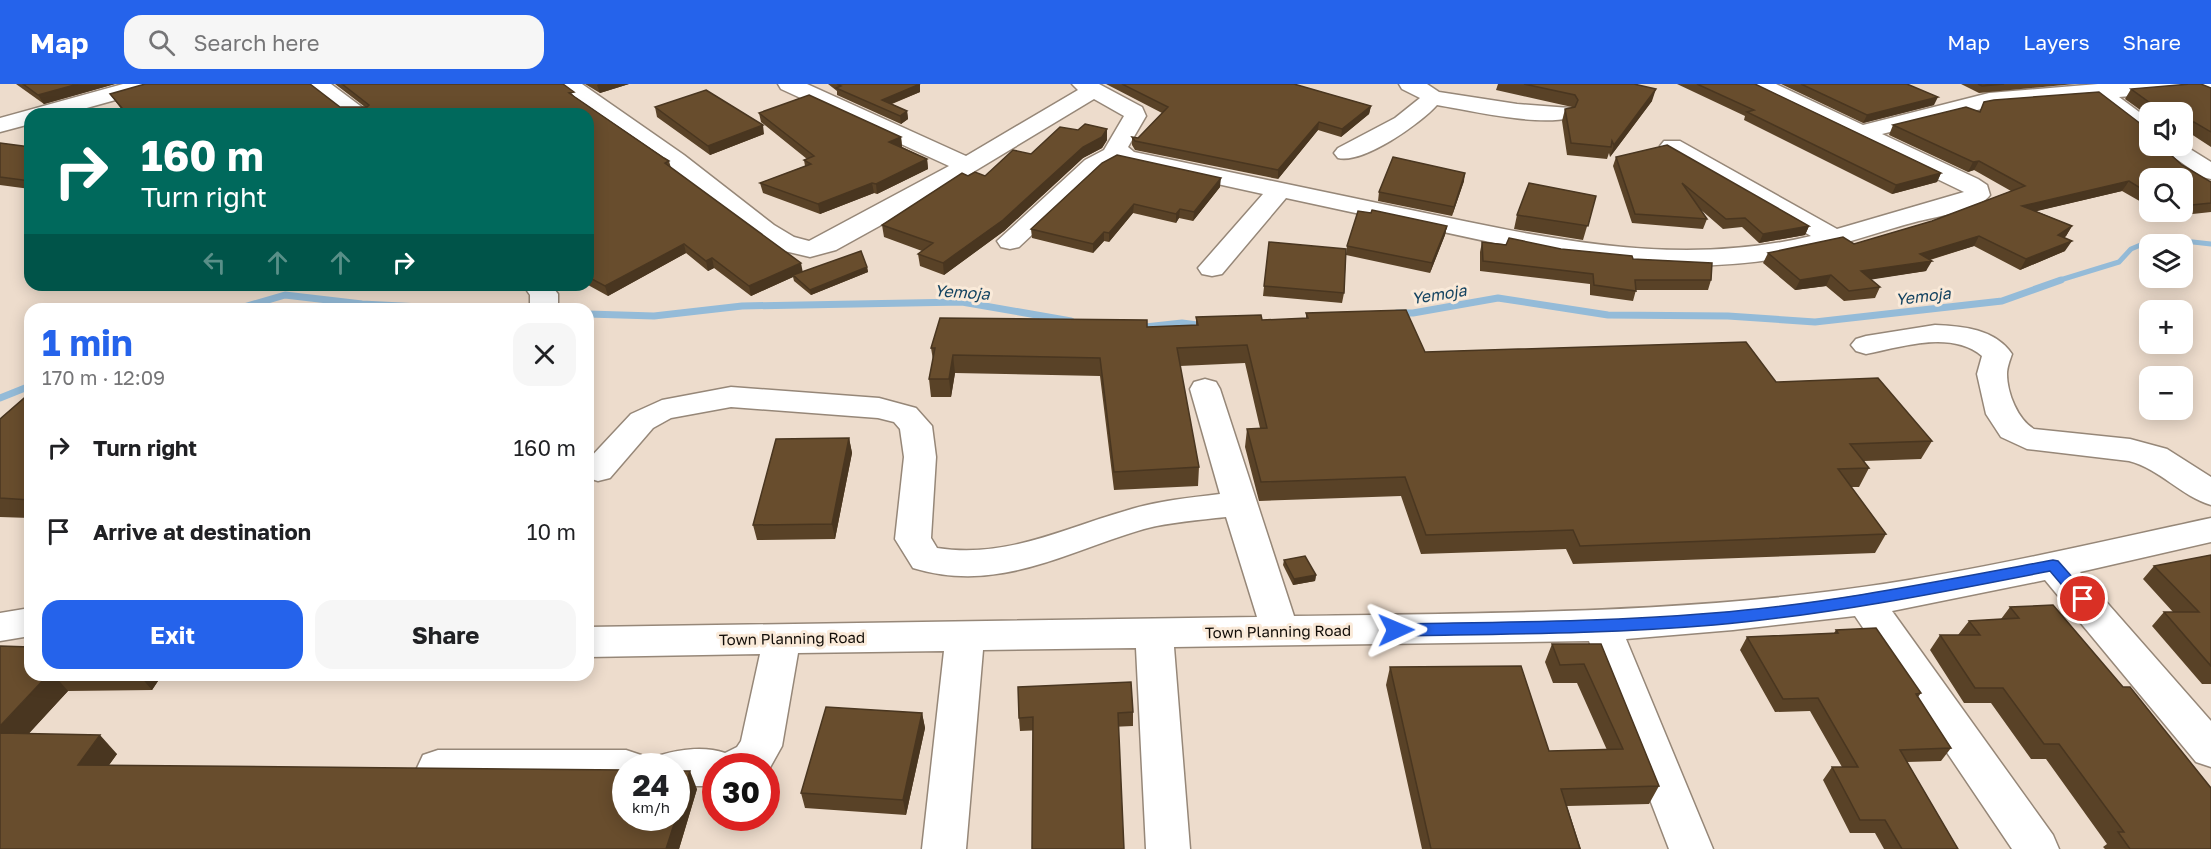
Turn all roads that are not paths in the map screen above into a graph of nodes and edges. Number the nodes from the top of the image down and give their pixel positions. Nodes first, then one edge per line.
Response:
1 (147, 84) edge
2 (317, 84) edge
3 (568, 84) edge
4 (789, 84) edge
5 (1410, 84) edge
6 (1759, 84) edge
7 (2202, 84) edge
8 (1089, 87) edge
9 (2113, 88) edge
10 (1432, 98) junction
11 (91, 107) edge
12 (351, 108) edge
13 (1562, 113) dead end
14 (2139, 118) edge
15 (24, 119) edge
16 (0, 125) edge
17 (1864, 132) junction
18 (1672, 146) edge
19 (1118, 152) junction
20 (1346, 153) dead end
21 (2186, 156) edge
22 (965, 165) junction
23 (2211, 172) edge
24 (1280, 190) junction
25 (1834, 238) junction
26 (1010, 241) dead end
27 (1212, 268) dead end
28 (1866, 345) dead end
29 (1205, 389) dead end
30 (598, 470) dead end
31 (2211, 494) edge
32 (1239, 503) junction
33 (2211, 530) edge
34 (2053, 565) junction
35 (1865, 601) junction
36 (24, 623) edge
37 (1602, 626) junction
38 (0, 627) edge
39 (1281, 632) junction
40 (1154, 634) junction
41 (965, 637) junction
42 (782, 639) junction
43 (594, 642) edge
44 (2211, 750) edge
45 (756, 753) edge
46 (438, 768) edge
47 (612, 768) edge
48 (944, 849) edge
49 (1168, 849) edge
50 (1691, 849) edge
51 (2037, 849) edge

1 - 11 street
2 - 12 street
3 - 22 street
4 - 22 street
5 - 10 street
6 - 17 street
7 - 9 street
8 - 19 street
8 - 22 street
9 - 14 street
9 - 17 street
10 - 13 street
10 - 20 street
15 - 16 street
17 - 25 street
18 - 25 street
19 - 24 street
19 - 26 street
21 - 23 street
24 - 25 street
24 - 27 street
28 - 31 street
29 - 32 street
30 - 32 street
32 - 39 street
33 - 34 street, Town Planning Road
34 - 35 street, Town Planning Road
34 - 44 street
35 - 37 street, Town Planning Road
35 - 51 street
36 - 38 street
37 - 39 street, Town Planning Road
37 - 50 street
39 - 40 street, Town Planning Road
40 - 41 street, Town Planning Road
40 - 49 street
41 - 42 street, Town Planning Road
41 - 48 street
42 - 43 street, Town Planning Road
42 - 45 street
46 - 47 street

